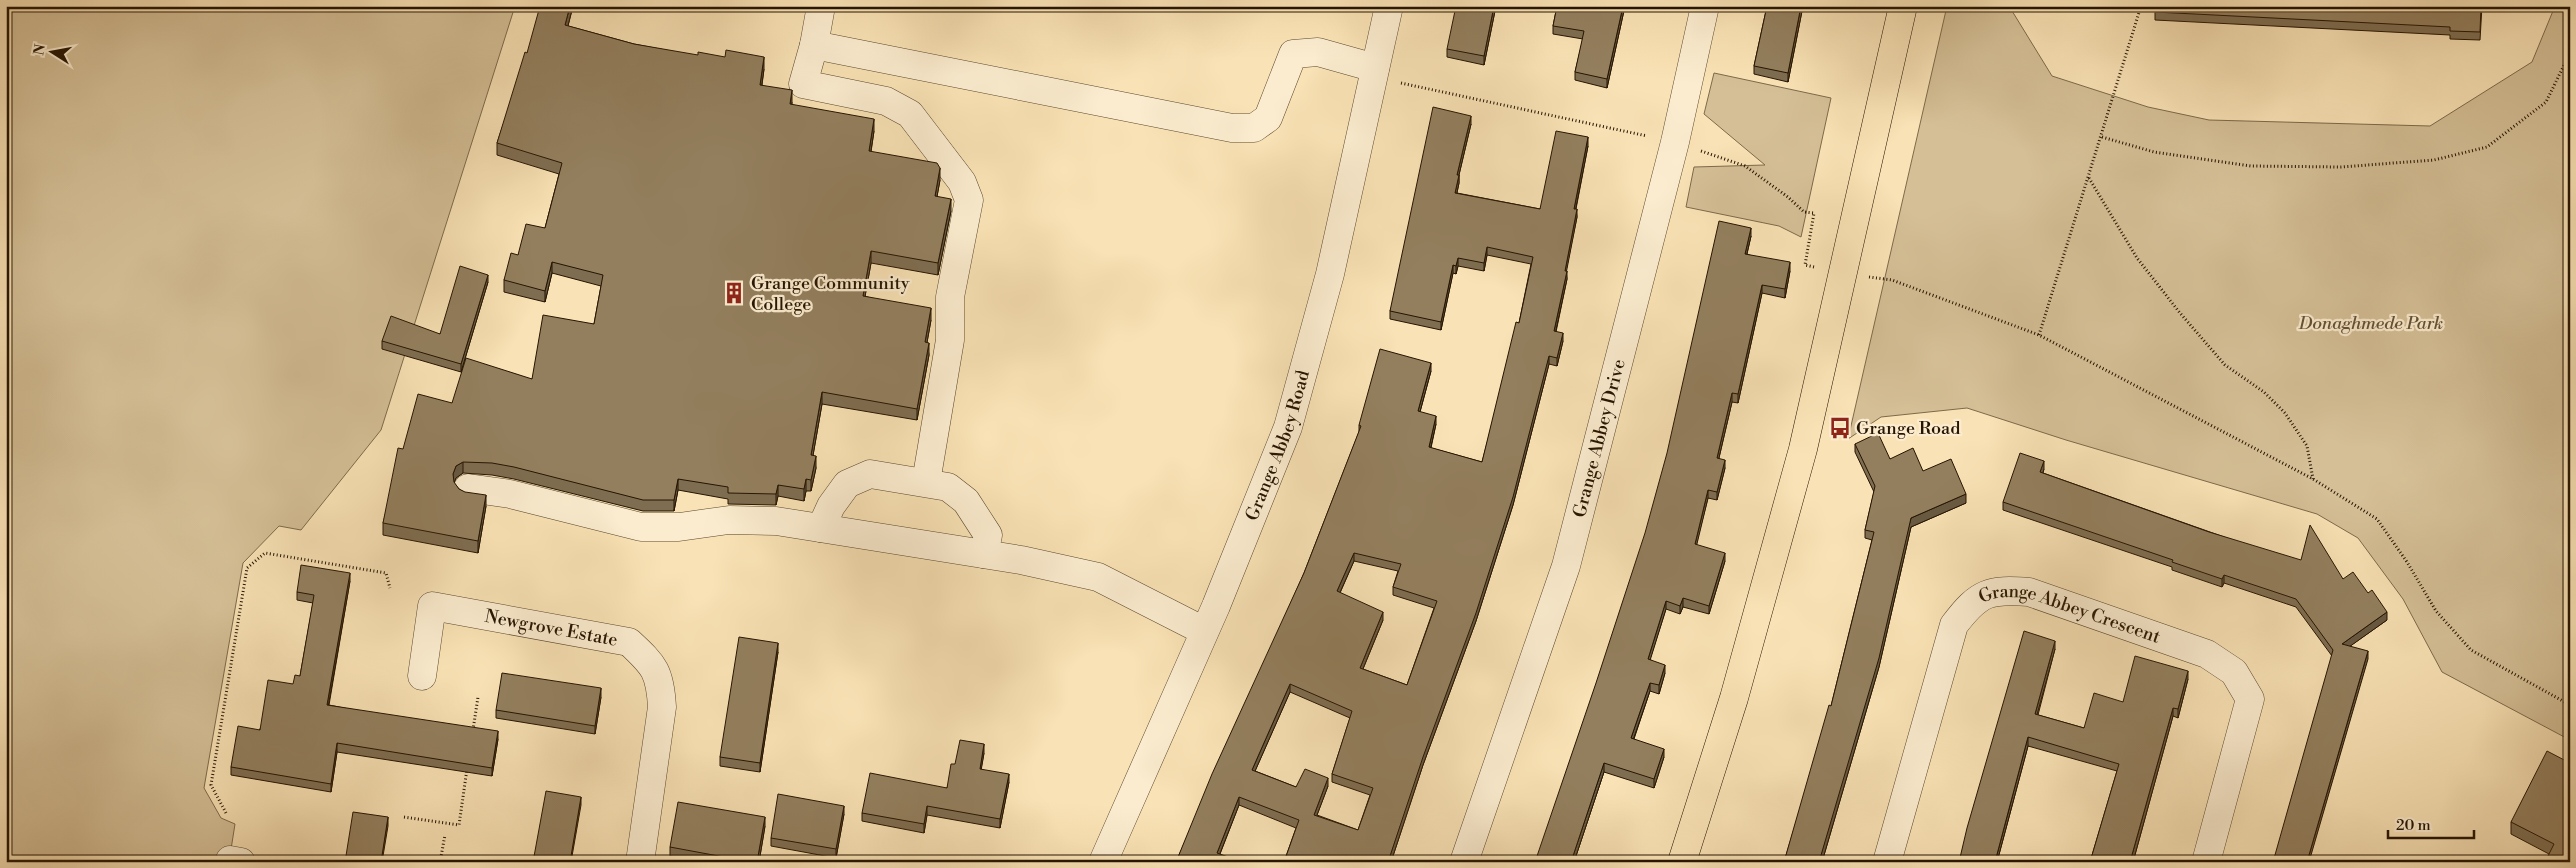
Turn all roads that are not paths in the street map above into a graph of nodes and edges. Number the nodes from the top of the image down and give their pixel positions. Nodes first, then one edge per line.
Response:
1 (820, 6) edge
2 (1389, 6) edge
3 (1705, 6) edge
4 (1903, 6) edge
5 (814, 45) junction
6 (1374, 72) junction
7 (926, 482) junction
8 (468, 488) dead end
9 (822, 528) junction
10 (984, 554) junction
11 (1204, 631) junction
12 (422, 676) dead end
13 (230, 862) edge
14 (241, 862) edge
15 (640, 862) edge
16 (1103, 862) edge
17 (1464, 862) edge
18 (1682, 862) edge
19 (1887, 862) edge
20 (2206, 862) edge

1 - 5 street
2 - 6 street, Grange Abbey Road
3 - 17 street, Grange Abbey Drive
4 - 18 main road
5 - 6 street
5 - 7 street
6 - 11 street, Grange Abbey Road
7 - 9 street
7 - 10 street
8 - 9 street
9 - 10 street
10 - 11 street
11 - 16 street, Grange Abbey Road
12 - 15 street, Newgrove Estate
13 - 14 street
19 - 20 street, Grange Abbey Crescent

